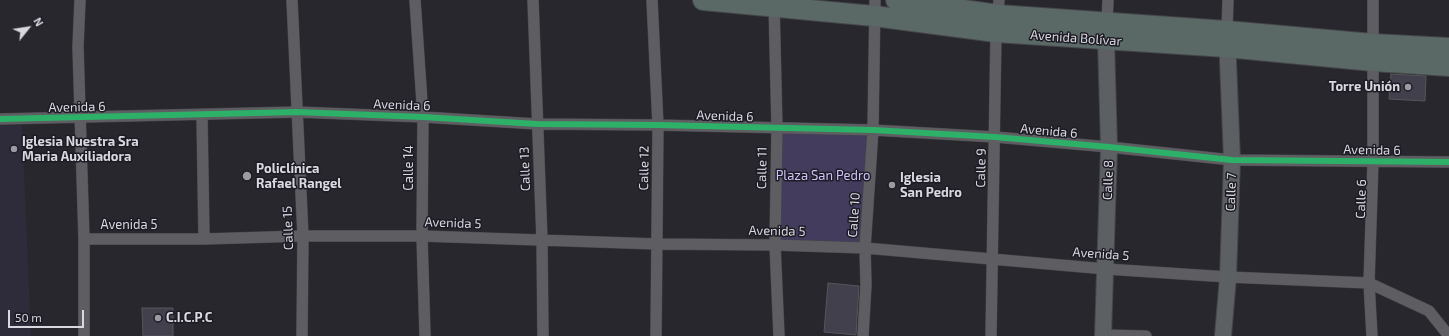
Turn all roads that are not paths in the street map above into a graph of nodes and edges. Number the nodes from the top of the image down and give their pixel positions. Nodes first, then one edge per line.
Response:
1 (80, 0) edge
2 (292, 0) edge
3 (415, 0) edge
4 (533, 0) edge
5 (652, 0) edge
6 (703, 0) edge
7 (896, 0) edge
8 (1108, 0) edge
9 (1228, 0) edge
10 (1373, 0) edge
11 (774, 4) edge
12 (875, 8) edge
13 (998, 16) edge
14 (1107, 31) junction
15 (1227, 39) junction
16 (1449, 48) edge
17 (1373, 52) junction
18 (1449, 66) edge
19 (297, 112) junction
20 (202, 115) junction
21 (423, 117) junction
22 (80, 118) junction
23 (0, 119) edge
24 (537, 124) junction
25 (658, 125) junction
26 (777, 128) junction
27 (873, 130) junction
28 (995, 137) junction
29 (1110, 147) junction
30 (1232, 160) junction
31 (1373, 161) junction
32 (1449, 162) edge
33 (303, 236) junction
34 (422, 236) junction
35 (84, 239) junction
36 (204, 239) junction
37 (542, 240) junction
38 (657, 244) junction
39 (775, 245) junction
40 (866, 248) junction
41 (993, 260) junction
42 (1106, 269) junction
43 (1228, 277) junction
44 (1369, 283) junction
45 (1103, 335) edge
46 (84, 336) edge
47 (302, 336) edge
48 (425, 336) edge
49 (543, 336) edge
50 (656, 336) edge
51 (779, 336) edge
52 (863, 336) edge
53 (991, 336) edge
54 (1146, 336) edge
55 (1223, 336) edge
56 (1372, 336) edge
57 (1449, 336) edge

1 - 22 street
2 - 19 street, Calle 15
3 - 21 street, Calle 14
4 - 24 street, Calle 13
5 - 25 street, Calle 12
6 - 11 highway, Avenida Bolívar
7 - 13 highway, Avenida Bolívar
8 - 14 street, Calle 8
9 - 15 street, Calle 7
10 - 17 street, Calle 6
11 - 12 highway, Avenida Bolívar
11 - 26 street, Calle 11
12 - 13 highway, Avenida Bolívar
12 - 27 street, Calle 10
13 - 14 highway, Avenida Bolívar
13 - 28 street, Calle 9
14 - 15 highway, Avenida Bolívar
14 - 29 main road, Calle 8
15 - 17 highway, Avenida Bolívar
15 - 30 main road, Calle 7
16 - 17 highway, Avenida Bolívar
17 - 18 highway, Avenida Bolívar
17 - 31 street, Calle 6
19 - 20 street, Avenida 6
19 - 21 street, Avenida 6
19 - 33 street, Calle 15
20 - 22 street, Avenida 6
20 - 36 street
21 - 24 street, Avenida 6
21 - 34 street, Calle 14
22 - 23 street, Avenida 6
22 - 35 street
24 - 25 street, Avenida 6
24 - 37 street, Calle 13
25 - 26 street, Avenida 6
25 - 38 street, Calle 12
26 - 27 street, Avenida 6
26 - 39 street, Calle 11
27 - 28 street, Avenida 6
27 - 40 street, Calle 10
28 - 29 street, Avenida 6
28 - 41 street, Calle 9
29 - 30 street, Avenida 6
29 - 42 main road, Calle 8
30 - 31 street, Avenida 6
30 - 43 main road, Calle 7
31 - 32 street, Avenida 6
31 - 44 street, Calle 6
33 - 34 street, Avenida 5
33 - 36 street, Avenida 5
33 - 47 street, Calle 15
34 - 37 street, Avenida 5
34 - 48 street, Calle 14
35 - 36 street, Avenida 5
35 - 46 street
37 - 38 street, Avenida 5
37 - 49 street, Calle 13
38 - 39 street, Avenida 5
38 - 50 street, Calle 12
39 - 40 street, Avenida 5
39 - 51 street, Calle 11
40 - 41 street, Avenida 5
40 - 52 street, Calle 10
41 - 42 street, Avenida 5
41 - 53 street, Calle 9
42 - 43 street, Avenida 5
42 - 45 main road, Calle 8
43 - 44 street, Avenida 5
43 - 55 main road, Calle 7
44 - 56 street, Calle 6
44 - 57 street, Avenida 5
45 - 54 street

